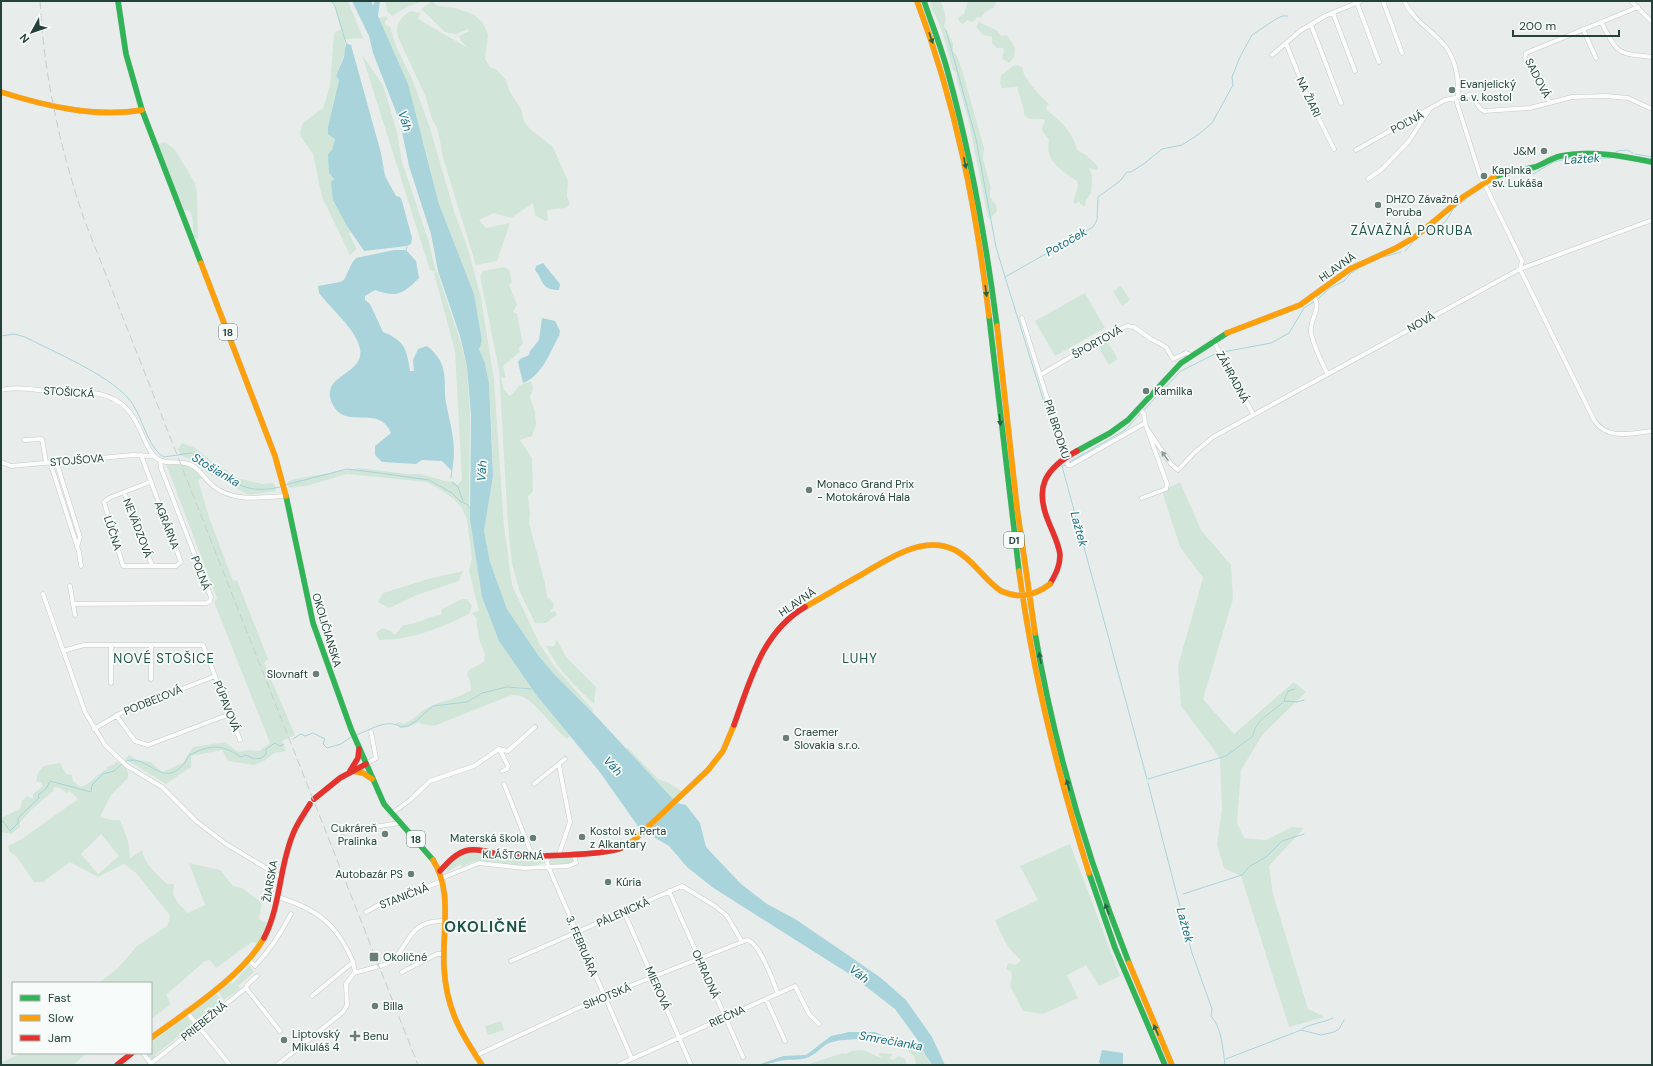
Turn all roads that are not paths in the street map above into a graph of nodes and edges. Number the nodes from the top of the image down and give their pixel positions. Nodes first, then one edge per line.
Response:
1 (118, 1) edge
2 (917, 1) edge
3 (924, 1) edge
4 (1361, 1) edge
5 (1383, 1) edge
6 (1404, 1) edge
7 (1631, 1) edge
8 (1356, 3) junction
9 (1638, 8) junction
10 (1333, 13) junction
11 (1601, 22) junction
12 (1652, 22) edge
13 (1311, 25) junction
14 (1583, 29) junction
15 (1286, 43) junction
16 (1402, 53) dead end
17 (1272, 55) dead end
18 (1652, 57) edge
19 (1596, 58) dead end
20 (1379, 62) dead end
21 (1355, 71) dead end
22 (1, 92) edge
23 (1458, 98) junction
24 (1341, 103) dead end
25 (1550, 103) junction
26 (1652, 109) edge
27 (142, 110) junction
28 (1430, 110) junction
29 (1334, 149) dead end
30 (1356, 150) dead end
31 (1652, 162) edge
32 (1368, 179) dead end
33 (1483, 182) junction
34 (1652, 220) edge
35 (1520, 269) junction
36 (1314, 297) junction
37 (1022, 318) dead end
38 (1213, 340) junction
39 (1191, 355) junction
40 (1328, 373) junction
41 (1040, 375) junction
42 (1, 390) edge
43 (1142, 412) junction
44 (1253, 414) junction
45 (1145, 423) junction
46 (1148, 430) junction
47 (1652, 432) edge
48 (24, 440) dead end
49 (141, 455) junction
50 (154, 456) junction
51 (160, 460) junction
52 (1065, 461) junction
53 (1, 462) edge
54 (48, 462) junction
55 (56, 462) junction
56 (150, 482) junction
57 (124, 492) junction
58 (286, 496) junction
59 (1142, 498) dead end
60 (77, 547) junction
61 (152, 565) junction
62 (81, 566) dead end
63 (123, 566) joint
64 (70, 586) dead end
65 (43, 594) dead end
66 (74, 604) junction
67 (75, 615) dead end
68 (111, 645) junction
69 (151, 645) junction
70 (63, 651) junction
71 (215, 676) junction
72 (150, 677) dead end
73 (110, 681) dead end
74 (230, 714) junction
75 (116, 715) junction
76 (535, 727) dead end
77 (94, 729) junction
78 (371, 732) dead end
79 (240, 740) dead end
80 (359, 748) junction
81 (500, 750) junction
82 (565, 759) dead end
83 (366, 764) junction
84 (559, 765) junction
85 (350, 771) junction
86 (502, 771) dead end
87 (372, 779) junction
88 (504, 784) dead end
89 (534, 784) dead end
90 (391, 814) junction
91 (399, 823) junction
92 (338, 833) dead end
93 (641, 834) joint
94 (545, 854) junction
95 (559, 854) junction
96 (574, 854) junction
97 (532, 855) junction
98 (548, 866) junction
99 (440, 871) junction
100 (281, 877) junction
101 (442, 880) junction
102 (669, 891) junction
103 (278, 897) junction
104 (366, 912) dead end
105 (624, 912) junction
106 (291, 914) dead end
107 (446, 921) junction
108 (577, 933) junction
109 (742, 942) junction
110 (444, 954) junction
111 (699, 959) junction
112 (249, 960) junction
113 (511, 961) dead end
114 (353, 962) junction
115 (402, 972) dead end
116 (354, 974) junction
117 (257, 976) dead end
118 (653, 977) junction
119 (246, 988) junction
120 (778, 994) junction
121 (312, 996) dead end
122 (604, 996) junction
123 (766, 999) junction
124 (186, 1011) junction
125 (725, 1017) junction
126 (819, 1024) dead end
127 (198, 1026) junction
128 (280, 1031) dead end
129 (152, 1037) edge
130 (679, 1038) junction
131 (785, 1041) dead end
132 (131, 1054) edge
133 (144, 1054) edge
134 (475, 1056) junction
135 (743, 1057) dead end
136 (632, 1059) junction
137 (117, 1065) edge
138 (151, 1065) edge
139 (230, 1065) edge
140 (277, 1065) edge
141 (482, 1065) edge
142 (618, 1065) edge
143 (691, 1065) edge
144 (1165, 1065) edge
145 (1172, 1065) edge

1 - 27 main road, 18
2 -> 144 main road, D1
145 -> 3 main road, D1
4 - 8 street
5 - 16 street
6 - 23 street
7 - 9 street
8 - 10 street
8 - 20 street
9 - 11 street
9 - 12 street
10 - 13 street
10 - 21 street
11 - 14 street
11 - 18 street
13 - 15 street
13 - 24 street
14 - 19 street
14 - 25 street, SADOVÁ
15 - 17 street
15 - 29 street, NA ŽIARI
22 - 27 main road
23 - 25 street
23 - 28 street, POĽNÁ
23 - 33 street
25 - 26 street
27 - 58 main road, 18
28 - 30 street, POĽNÁ
28 - 32 street
31 - 33 main road, HLAVNÁ
33 - 35 street
33 - 36 main road, HLAVNÁ
34 - 35 street, NOVÁ
35 - 40 street, NOVÁ
35 - 47 street
36 - 38 main road, HLAVNÁ
36 - 40 street
37 - 41 street, PRI BRODKU
38 - 39 main road, HLAVNÁ
38 - 44 street, ZÁHRADNÁ
39 - 41 street, ŠPORTOVÁ
39 - 43 main road, HLAVNÁ
40 - 44 street, NOVÁ
41 - 52 street, PRI BRODKU
42 - 50 street, STOŠICKÁ
43 - 45 street
43 - 52 main road, HLAVNÁ
44 -> 46 street, NOVÁ
45 - 46 street
45 - 52 street, PRI BRODKU
46 - 59 street
48 - 54 street
49 - 50 street, STOJŠOVA
49 - 55 street, STOJŠOVA
49 - 56 street, AGRÁRNA
50 - 51 street
51 - 58 street
51 - 66 street, POĽNÁ
52 - 93 main road, HLAVNÁ, bridge
53 - 54 street, STOJŠOVA
54 - 55 street, STOJŠOVA
54 - 60 street
55 - 60 street
56 - 57 street, LÚČNA
56 - 61 street, AGRÁRNA
57 - 61 street, NEVÄDZOVÁ
57 - 63 street, LÚČNA
58 - 80 main road, OKOLIČIANSKA / 18
60 - 62 street
61 - 63 street, AGRÁRNA
64 - 66 street
65 - 70 street
66 - 67 street
68 - 69 street, PÚPAVOVÁ
68 - 70 street, PÚPAVOVÁ
68 - 73 street
69 - 71 street, PÚPAVOVÁ
69 - 72 street
70 - 77 street
71 - 74 street, PÚPAVOVÁ
71 - 75 street, PODBEĽOVÁ
74 - 75 street
74 - 79 street, PÚPAVOVÁ
75 - 77 street, PODBEĽOVÁ
76 - 81 street
77 - 100 street
78 - 83 street
80 - 83 main road, OKOLIČIANSKA / 18
80 - 85 main road
81 - 86 street
81 - 90 street
82 - 84 street
83 - 85 main road, ŽIARSKA
83 - 87 main road, OKOLIČIANSKA / 18
84 - 89 street
84 - 95 street
85 - 87 main road
85 - 100 main road, ŽIARSKA
87 - 90 main road, OKOLIČIANSKA / 18
88 - 97 street
90 - 91 main road, OKOLIČIANSKA / 18
91 - 92 street
91 - 99 main road, OKOLIČIANSKA / 18
93 - 96 main road, KLÁŠTORNÁ
94 - 95 main road, KLÁŠTORNÁ
94 - 97 main road, KLÁŠTORNÁ
94 - 98 street, 3. FEBRUÁRA
95 - 96 main road, KLÁŠTORNÁ
96 - 98 street, KLÁŠTORNÁ
97 - 99 main road, KLÁŠTORNÁ
98 - 101 street, KLÁŠTORNÁ
98 - 108 street, 3. FEBRUÁRA
99 - 101 main road, OKOLIČIANSKA / 18
100 - 103 main road, ŽIARSKA
101 - 104 street, STANIČNÁ
101 - 107 main road, OKOLIČIANSKA / 18
102 - 105 street, PÁLENICKÁ
102 - 109 street, PÁLENICKÁ
102 - 111 street, OHRADNÁ
103 - 112 main road, ŽIARSKA
103 - 114 street
105 - 108 street, PÁLENICKÁ
105 - 118 street, MIEROVÁ
106 - 112 street, ŽIARSKA
107 - 110 main road, OKOLIČIANSKA / 18
107 - 116 street
108 - 113 street, PÁLENICKÁ
108 - 122 street, 3. FEBRUÁRA
109 - 111 street, SIHOTSKÁ
109 - 120 street
110 - 115 street
110 - 134 main road, OKOLIČIANSKA / 18
111 - 118 street, SIHOTSKÁ
111 - 125 street, OHRADNÁ
112 - 124 main road, ŽIARSKA
114 - 116 street
114 - 121 street
116 - 140 street
117 - 119 street, PRIEBEŽNÁ
118 - 122 street, SIHOTSKÁ
118 - 130 street, MIEROVÁ
119 - 127 street, PRIEBEŽNÁ
119 - 128 street
120 - 123 street, RIEČNA
120 - 126 street, RIEČNA
122 - 134 street, SIHOTSKÁ
122 - 136 street, 3. FEBRUÁRA
123 - 125 street, RIEČNA
123 - 131 street
124 - 127 street
124 - 129 main road, ŽIARSKA
125 - 130 street, RIEČNA
125 - 135 street, OHRADNÁ
127 - 138 street, PRIEBEŽNÁ
127 - 139 street
130 - 136 street, RIEČNA
130 - 143 street, MIEROVÁ
132 - 137 main road
133 - 138 street
134 - 141 main road, OKOLIČIANSKA / 18
136 - 142 street, RIEČNA

